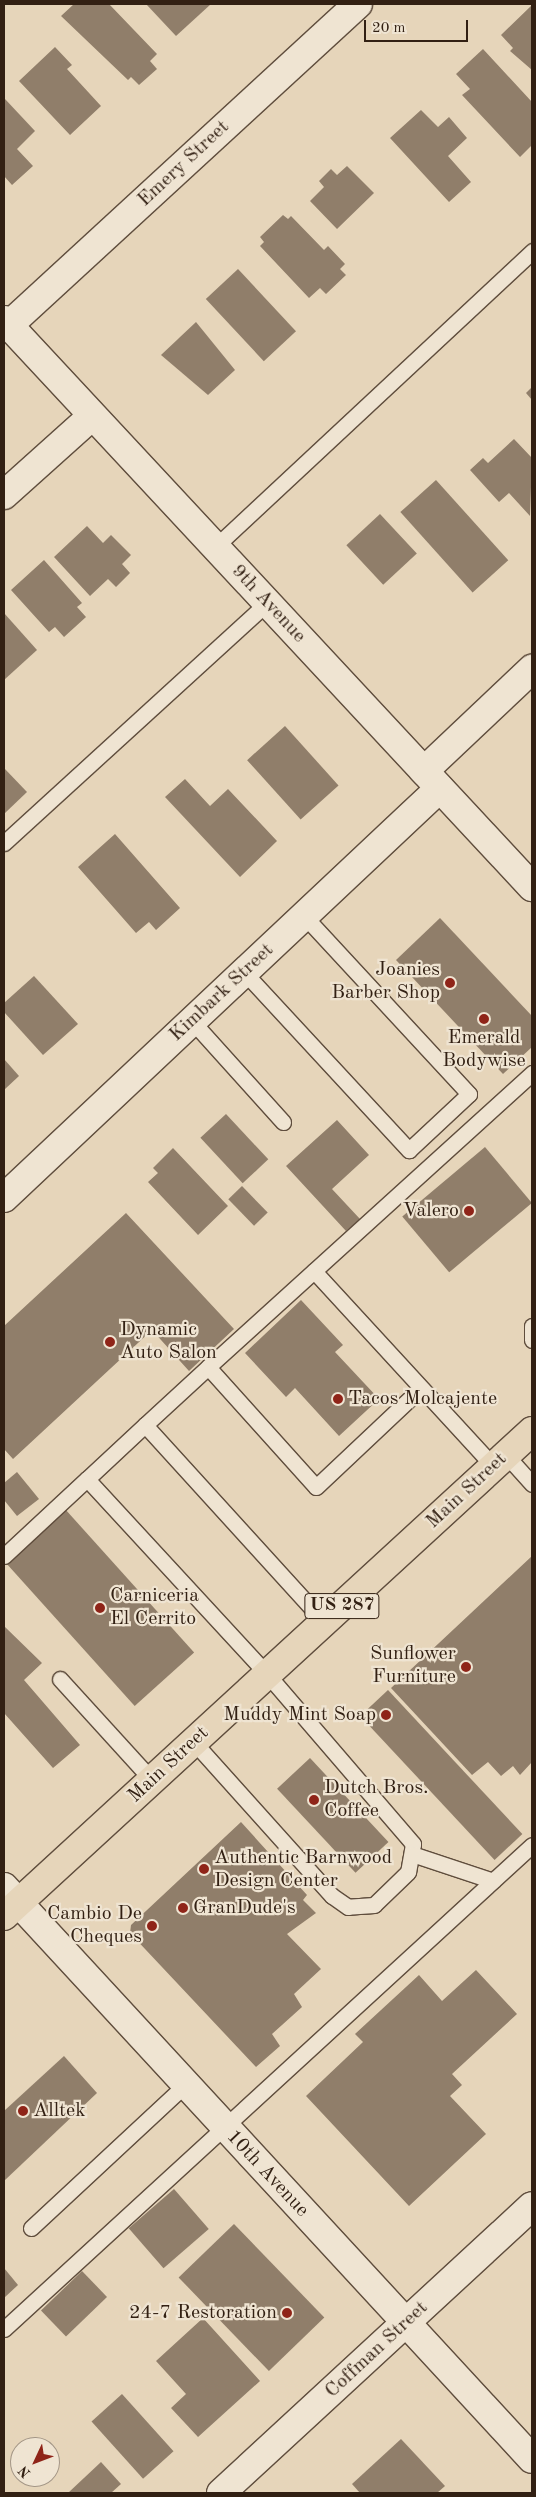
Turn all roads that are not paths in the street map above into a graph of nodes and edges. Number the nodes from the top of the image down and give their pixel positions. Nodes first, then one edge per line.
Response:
1 (358, 4) edge
2 (532, 251) edge
3 (6, 322) edge
4 (92, 416) junction
5 (4, 496) edge
6 (215, 547) junction
7 (267, 602) junction
8 (532, 669) edge
9 (432, 780) junction
10 (4, 843) edge
11 (532, 887) edge
12 (304, 916) junction
13 (244, 972) junction
14 (192, 1021) junction
15 (532, 1073) edge
16 (283, 1122) dead end
17 (4, 1198) edge
18 (314, 1271) junction
19 (208, 1366) junction
20 (421, 1388) junction
21 (145, 1425) junction
22 (532, 1431) edge
23 (500, 1461) junction
24 (87, 1479) junction
25 (532, 1484) edge
26 (4, 1556) edge
27 (324, 1622) junction
28 (267, 1674) junction
29 (60, 1679) dead end
30 (194, 1742) junction
31 (152, 1780) junction
32 (532, 1845) edge
33 (412, 1854) junction
34 (493, 1881) junction
35 (8, 1903) edge
36 (185, 2085) junction
37 (224, 2127) junction
38 (532, 2206) edge
39 (31, 2228) dead end
40 (406, 2323) junction
41 (4, 2329) edge
42 (532, 2459) edge
43 (228, 2491) edge

1 - 3 street, Emery Street
2 - 6 lane
3 - 4 street, 9th Avenue
4 - 5 street
4 - 6 street, 9th Avenue
6 - 7 street, 9th Avenue
7 - 9 street, 9th Avenue
7 - 10 lane
8 - 9 street, Kimbark Street
9 - 11 street, 9th Avenue
9 - 12 street, Kimbark Street
12 - 13 street, Kimbark Street
12 - 13 lane
13 - 14 street, Kimbark Street
14 - 16 lane
14 - 17 street, Kimbark Street
15 - 18 lane
18 - 19 lane
18 - 20 lane
19 - 20 lane
19 - 21 lane
20 - 23 lane
21 - 24 lane
21 - 27 lane
22 - 23 highway, Main Street / US 287
23 - 25 lane
23 - 27 highway, Main Street / US 287
24 - 26 lane
24 - 28 lane
27 - 28 highway, Main Street / US 287
28 - 30 highway, Main Street / US 287
28 - 33 lane
29 - 31 lane
30 - 31 highway, Main Street / US 287
30 - 33 lane
31 - 35 highway, Main Street / US 287
32 - 34 lane
33 - 34 lane
34 - 37 lane
35 - 36 street, 10th Avenue
36 - 37 street, 10th Avenue
36 - 39 lane
37 - 40 street, 10th Avenue
37 - 41 lane
38 - 40 street, Coffman Street
40 - 42 street, 10th Avenue
40 - 43 street, Coffman Street

